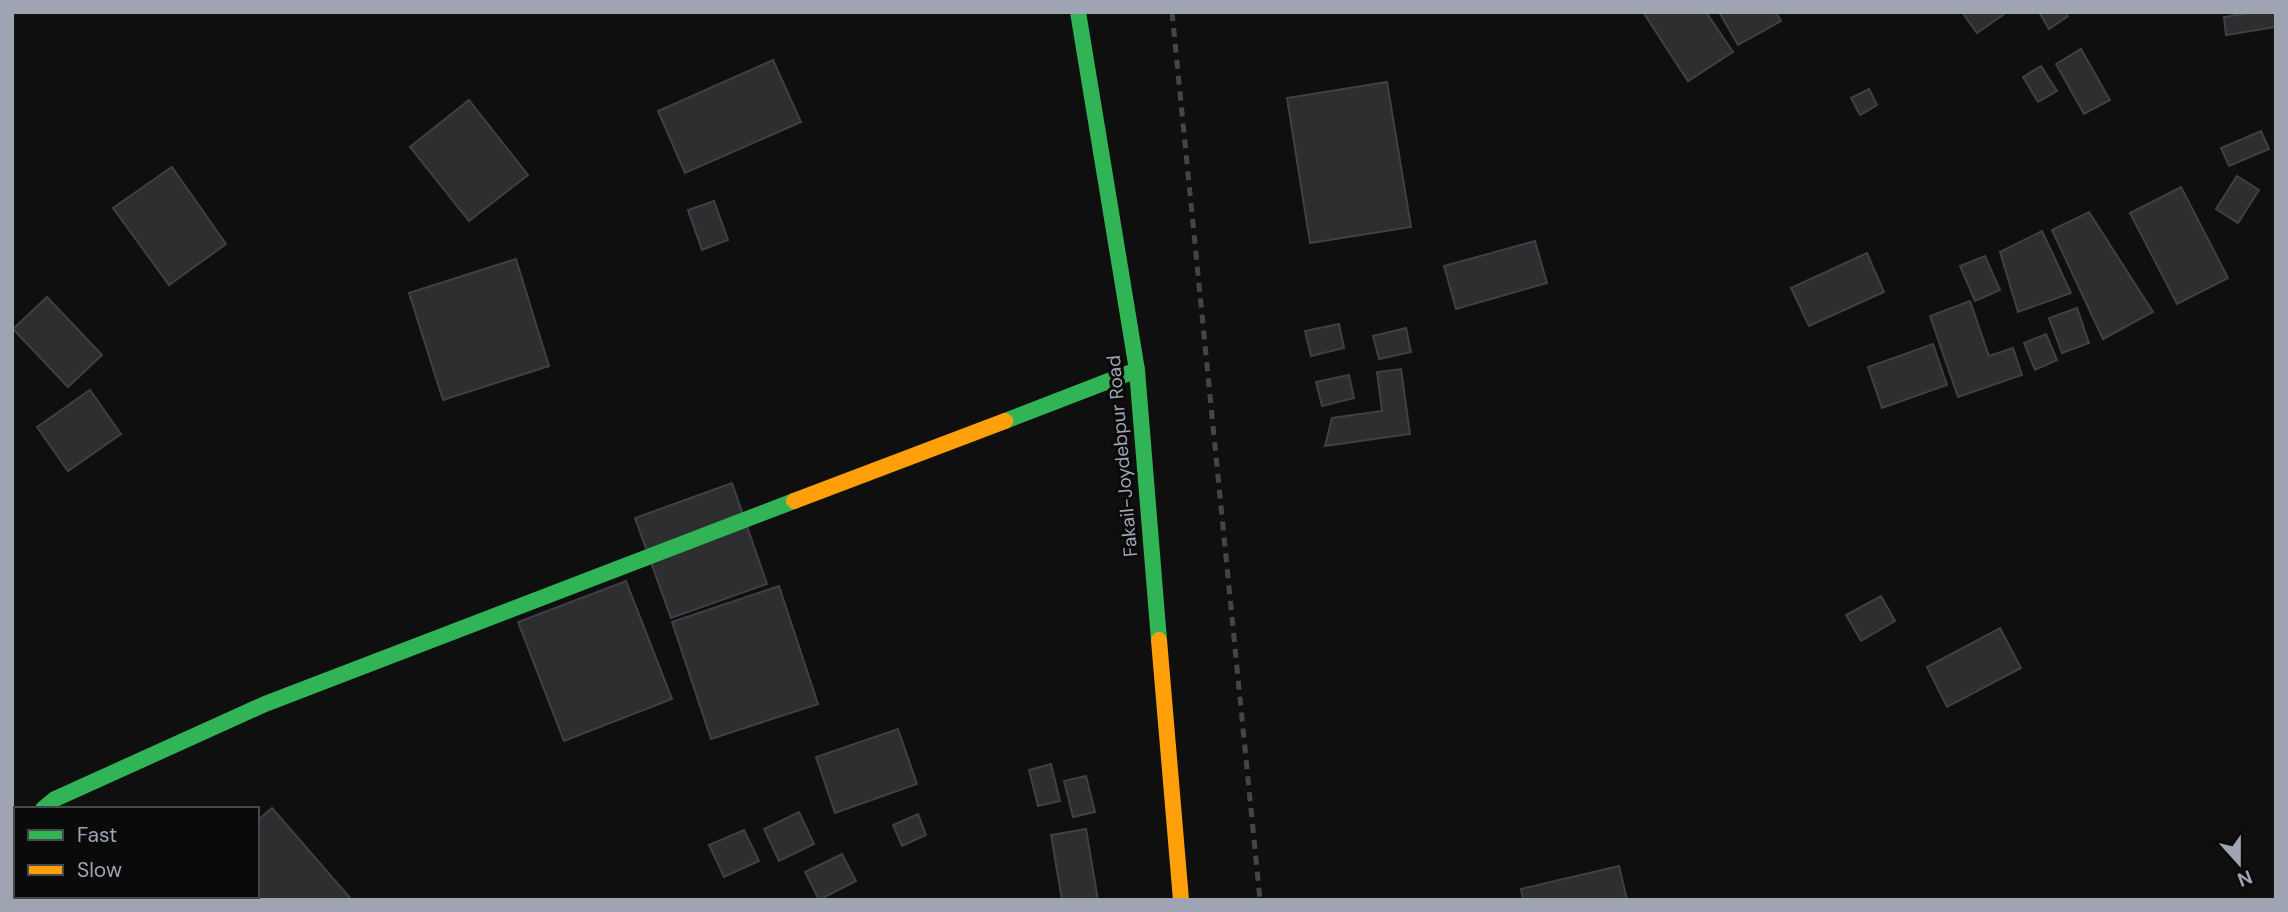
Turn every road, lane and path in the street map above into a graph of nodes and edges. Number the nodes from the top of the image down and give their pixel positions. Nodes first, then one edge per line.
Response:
1 (1078, 12) edge
2 (1137, 370) junction
3 (45, 807) edge
4 (1181, 900) edge

1 - 2 street, Fakail-Joydebpur Road
2 - 3 street
2 - 4 street, Fakail-Joydebpur Road

